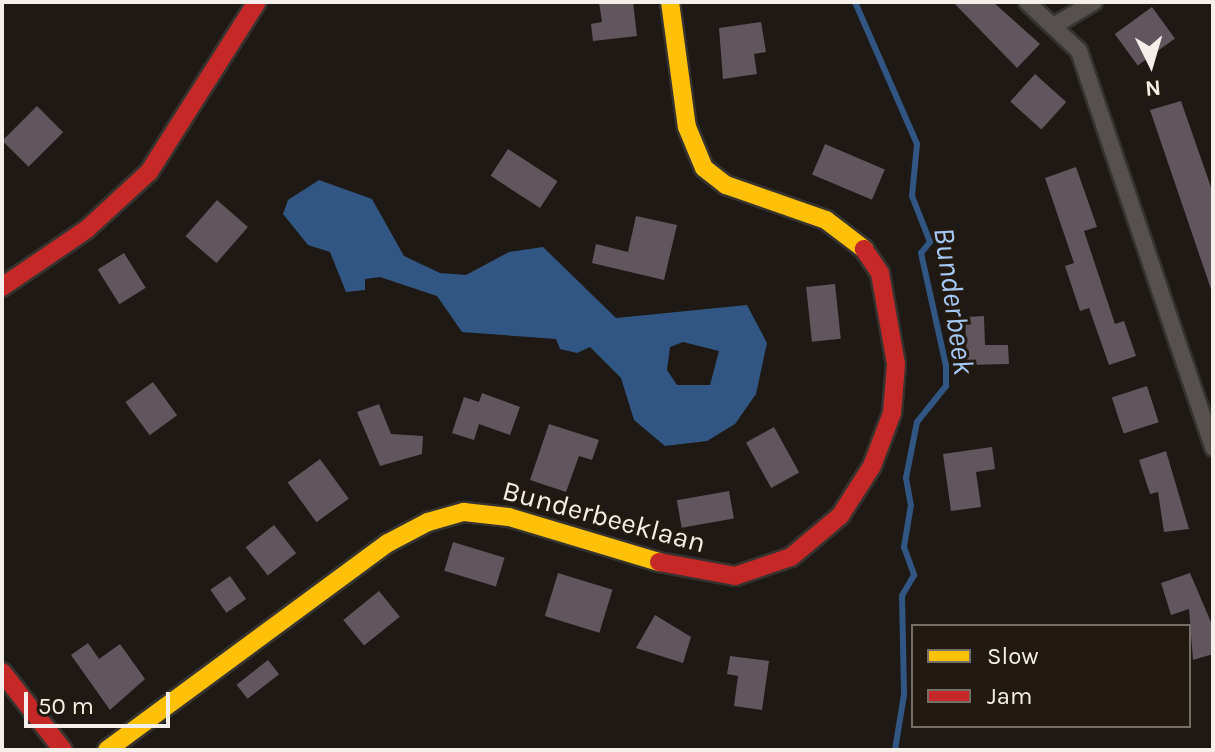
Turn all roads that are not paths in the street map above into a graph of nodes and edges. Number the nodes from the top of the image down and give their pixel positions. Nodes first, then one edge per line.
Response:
1 (257, 2) edge
2 (670, 2) edge
3 (1027, 2) edge
4 (1094, 2) edge
5 (1055, 25) junction
6 (2, 287) edge
7 (1213, 448) edge
8 (2, 672) edge
9 (63, 750) edge
10 (107, 750) edge

1 - 6 street
2 - 10 street, Bunderbeeklaan
3 - 5 street
4 - 5 street
5 - 7 street
8 - 9 street

